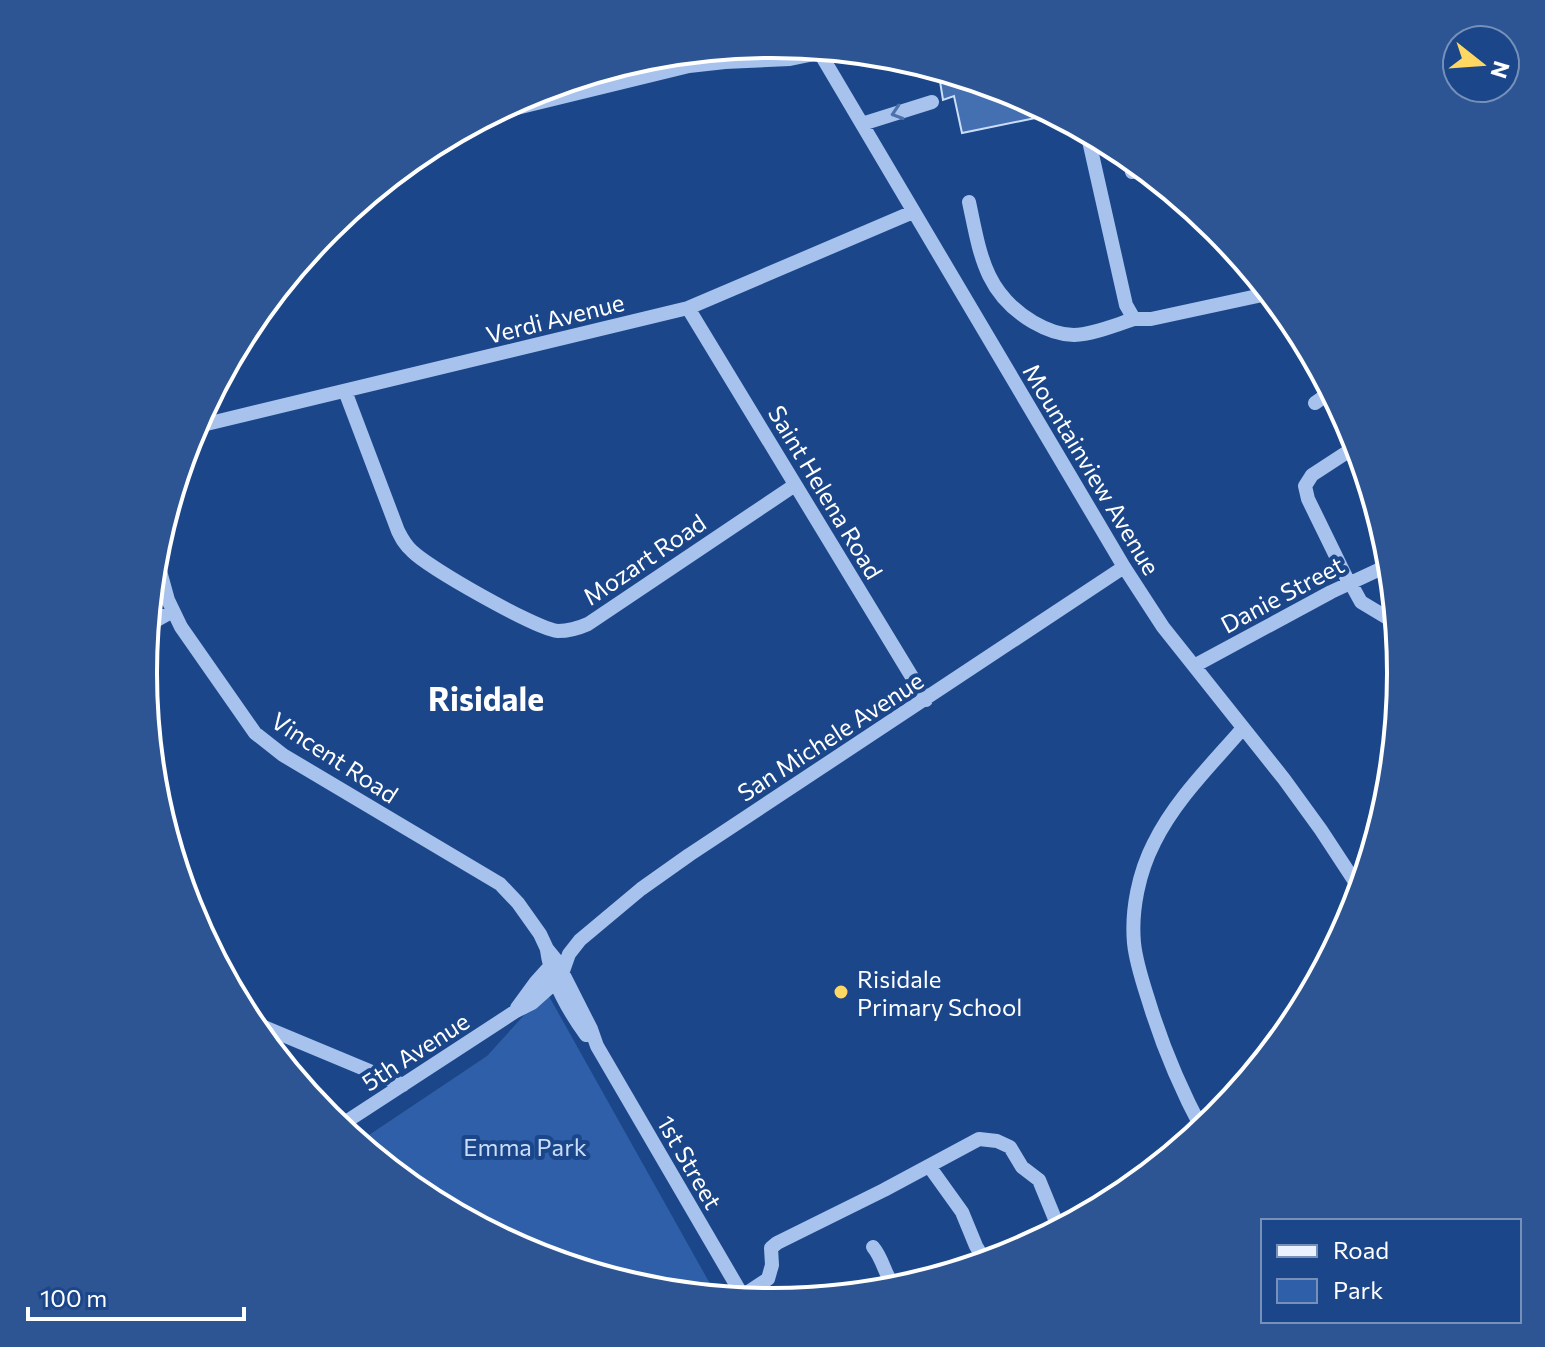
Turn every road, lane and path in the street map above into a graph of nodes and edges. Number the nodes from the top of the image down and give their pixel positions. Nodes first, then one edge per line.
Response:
1 (792, 58) edge
2 (826, 60) edge
3 (553, 99) edge
4 (932, 102) dead end
5 (862, 124) junction
6 (1090, 147) edge
7 (969, 202) dead end
8 (913, 212) junction
9 (1258, 296) edge
10 (688, 308) junction
11 (1134, 319) junction
12 (345, 391) junction
13 (1323, 397) edge
14 (1315, 403) dead end
15 (210, 423) edge
16 (1346, 453) edge
17 (795, 485) junction
18 (1124, 567) junction
19 (1379, 570) edge
20 (164, 582) edge
21 (1350, 583) junction
22 (173, 611) junction
23 (1385, 617) edge
24 (159, 619) edge
25 (1194, 666) junction
26 (926, 700) junction
27 (1243, 728) junction
28 (1352, 878) edge
29 (557, 964) junction
30 (516, 1011) joint
31 (272, 1030) edge
32 (403, 1085) junction
33 (1197, 1119) edge
34 (349, 1120) edge
35 (929, 1166) junction
36 (1056, 1220) edge
37 (873, 1247) dead end
38 (980, 1252) edge
39 (889, 1278) edge
40 (737, 1288) edge
41 (755, 1289) edge

1 - 3 street
2 - 5 street, Mountainview Avenue
4 -> 5 street
5 - 8 street, Mountainview Avenue
6 - 11 street
7 - 11 street
8 - 10 street, Verdi Avenue
8 - 18 street, Mountainview Avenue
9 - 11 street
10 - 12 street, Verdi Avenue
10 - 17 street, Saint Helena Road
12 - 15 street, Verdi Avenue
12 - 17 street, Mozart Road
13 - 14 street
16 - 21 street
17 - 26 street, Saint Helena Road
18 - 25 street, Mountainview Avenue
18 - 26 street, San Michele Avenue
19 - 21 street, Danie Street
20 - 22 street, Vincent Road
21 - 23 street
21 - 25 street, Danie Street
22 - 24 street
22 - 29 street, Vincent Road
25 - 27 street, Mountainview Avenue
26 - 29 street, San Michele Avenue
27 - 28 street, Mountainview Avenue
27 - 33 street
29 - 30 street, San Michele Avenue
29 - 40 street, 1st Street
30 - 32 street, 5th Avenue
31 - 32 street
32 - 34 street, 5th Avenue
35 - 36 street
35 - 38 street
35 - 41 street
37 - 39 street

